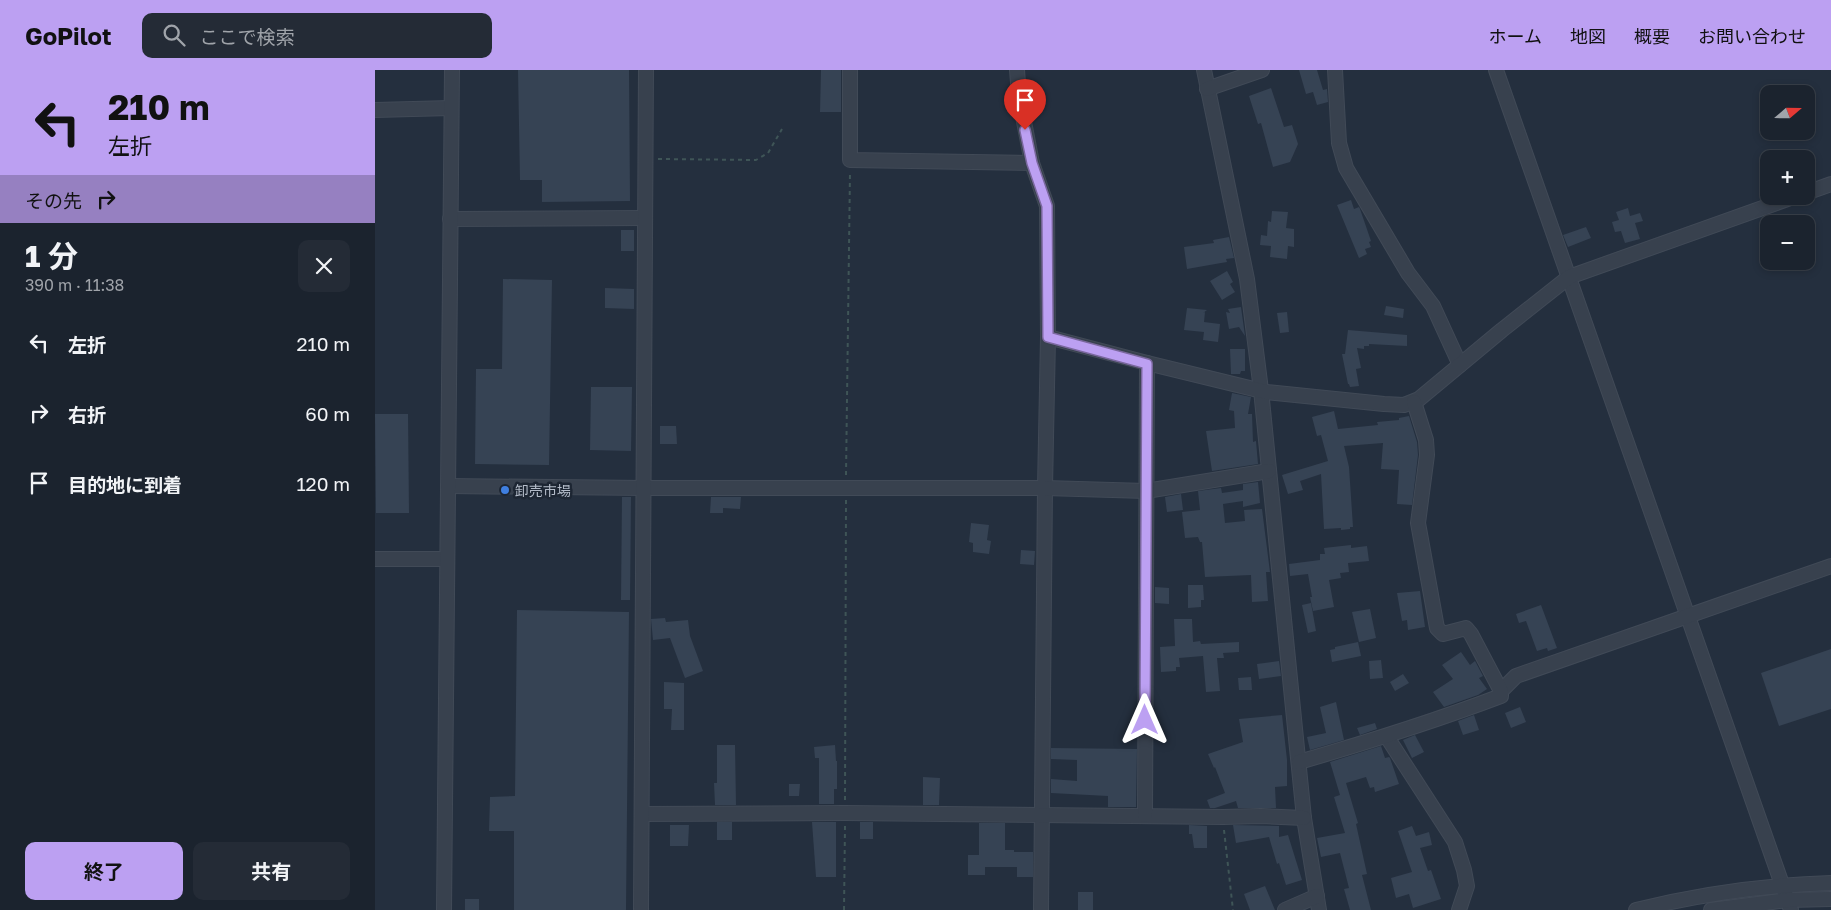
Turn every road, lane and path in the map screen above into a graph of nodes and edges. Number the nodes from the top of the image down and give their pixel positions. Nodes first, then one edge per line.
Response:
1 (452, 70) edge
2 (646, 70) edge
3 (850, 70) edge
4 (1017, 70) edge
5 (1204, 70) edge
6 (1262, 70) edge
7 (1335, 70) edge
8 (1496, 70) edge
9 (1207, 89) junction
10 (451, 108) junction
11 (375, 110) edge
12 (782, 129) dead end
13 (646, 159) junction
14 (850, 160) junction
15 (1032, 163) junction
16 (1831, 184) edge
17 (1815, 190) edge
18 (1771, 205) edge
19 (645, 218) junction
20 (450, 219) junction
21 (1569, 277) junction
22 (1048, 337) junction
23 (1147, 364) junction
24 (1460, 366) junction
25 (1261, 390) junction
26 (1414, 402) junction
27 (1269, 471) junction
28 (448, 486) junction
29 (644, 488) junction
30 (1045, 488) junction
31 (846, 489) junction
32 (1146, 491) junction
33 (375, 559) edge
34 (447, 559) junction
35 (1831, 566) edge
36 (1687, 616) junction
37 (1501, 691) junction
38 (1387, 737) junction
39 (1299, 762) junction
40 (845, 813) junction
41 (641, 814) junction
42 (1042, 815) junction
43 (1145, 815) junction
44 (1223, 817) junction
45 (1304, 818) junction
46 (1831, 883) edge
47 (1782, 885) junction
48 (1831, 898) edge
49 (1318, 903) edge
50 (1789, 905) edge
51 (444, 910) edge
52 (641, 910) edge
53 (844, 910) edge
54 (1041, 910) edge
55 (1233, 910) edge
56 (1285, 910) edge
57 (1459, 910) edge
58 (1636, 910) edge
59 (1711, 910) edge

1 - 10 street
2 - 13 street
3 - 14 street
4 - 15 street
5 - 9 street
6 - 9 street
7 - 24 street
8 - 21 street
9 - 25 street
10 - 11 street
10 - 20 street
12 - 13 path
13 - 19 street
14 - 15 street
14 - 31 path
15 - 22 street
16 - 17 street
18 - 21 street
19 - 20 street
19 - 29 street
20 - 28 street
21 - 24 street
21 - 36 street
22 - 23 street
22 - 30 street
23 - 25 street
23 - 32 street
24 - 26 street
25 - 26 street
25 - 27 street
26 - 37 street
27 - 32 street
27 - 39 street
28 - 29 street
28 - 34 street
29 - 31 street
29 - 41 street
30 - 31 street
30 - 32 street
30 - 42 street
31 - 40 path
32 - 43 street
33 - 34 street
34 - 51 street
35 - 36 street
36 - 37 street
36 - 47 street
37 - 38 street
38 - 39 street
38 - 57 street
39 - 45 street
40 - 41 street
40 - 42 street
40 - 53 path
41 - 52 street
42 - 43 street
42 - 54 street
43 - 44 street
44 - 45 street
44 - 55 path
45 - 49 street
46 - 47 street
47 - 50 street
47 - 58 street
48 - 50 street
49 - 56 street
50 - 59 street

